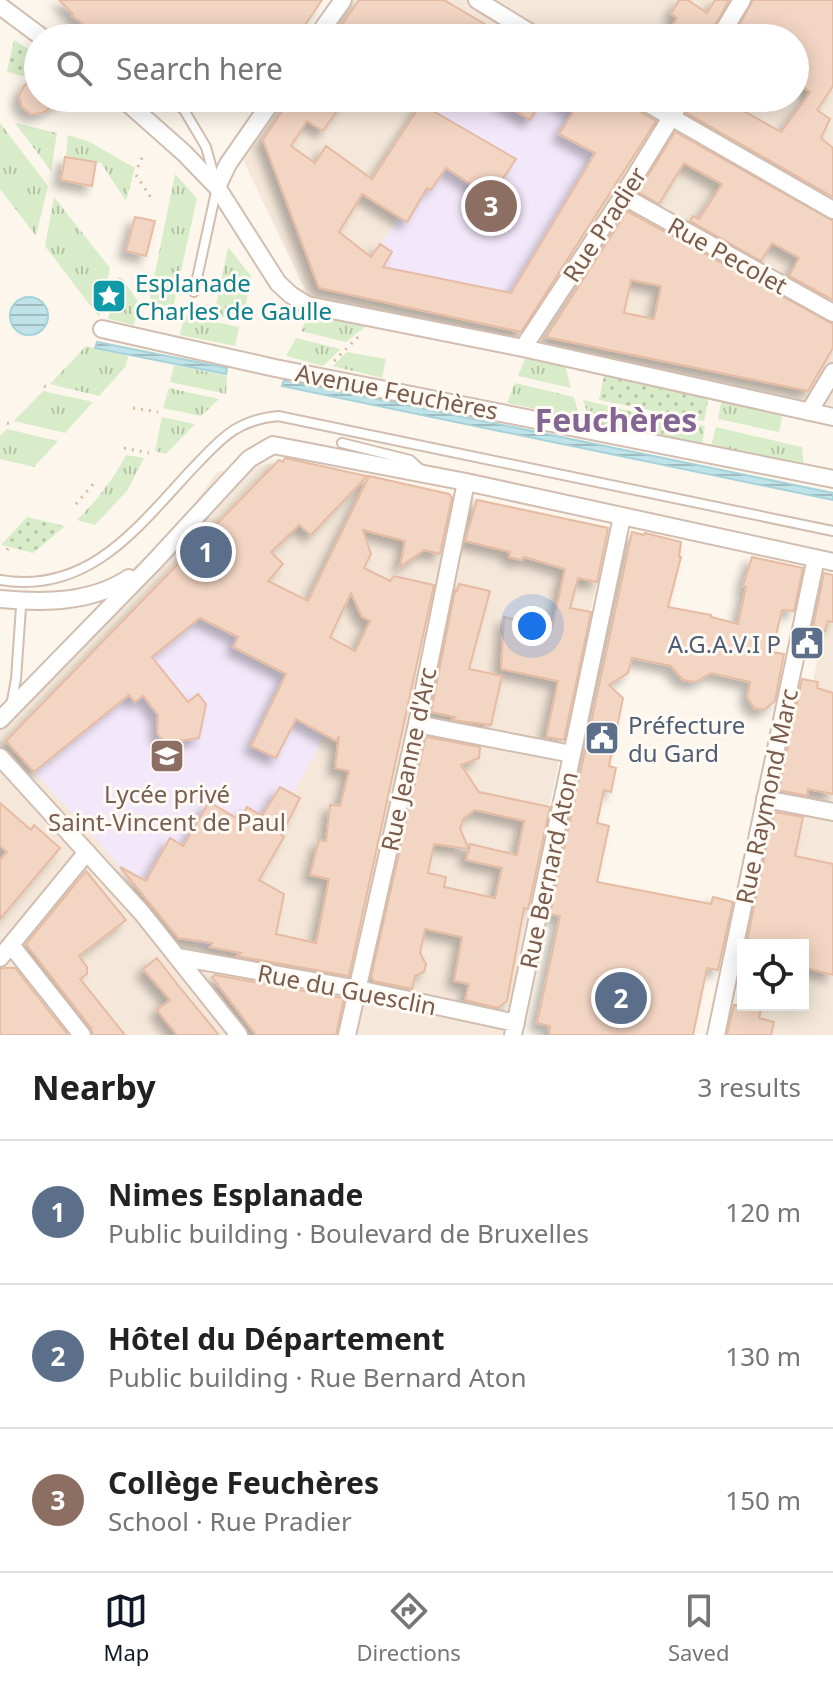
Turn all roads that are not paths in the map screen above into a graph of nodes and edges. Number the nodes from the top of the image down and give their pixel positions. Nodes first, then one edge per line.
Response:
1 (343, 0) edge
2 (477, 0) edge
3 (742, 0) edge
4 (0, 6) edge
5 (24, 24) edge
6 (326, 24) edge
7 (516, 24) edge
8 (727, 24) edge
9 (138, 112) edge
10 (185, 112) edge
11 (264, 112) edge
12 (661, 112) edge
13 (675, 112) edge
14 (671, 118) junction
15 (217, 187) junction
16 (623, 196) junction
17 (833, 210) edge
18 (194, 292) dead end
19 (833, 313) edge
20 (102, 329) dead end
21 (523, 348) junction
22 (833, 372) edge
23 (809, 412) junction
24 (833, 417) edge
25 (342, 443) dead end
26 (426, 474) junction
27 (833, 479) edge
28 (466, 482) junction
29 (622, 517) junction
30 (833, 531) edge
31 (816, 558) junction
32 (154, 562) junction
33 (833, 562) edge
34 (0, 580) edge
35 (0, 599) edge
36 (21, 607) dead end
37 (5, 715) edge
38 (417, 724) junction
39 (572, 754) junction
40 (0, 757) edge
41 (765, 799) junction
42 (833, 812) edge
43 (87, 852) junction
44 (6, 951) edge
45 (178, 957) junction
46 (358, 989) junction
47 (514, 1029) edge
48 (82, 1035) edge
49 (239, 1035) edge
50 (347, 1035) edge
51 (716, 1035) edge

1 - 6 street
2 - 7 street
3 - 8 street
4 - 5 street
9 - 15 street
10 - 15 lane
11 - 15 street
12 - 14 street
13 - 14 street, Rue Pradier
14 - 16 street, Rue Pradier
14 - 17 street
15 - 18 lane
15 - 21 street
16 - 19 street, Rue Pecolet
16 - 21 street, Rue Pradier
20 - 27 street, Avenue Feuchères
21 - 23 street
22 - 23 street
23 - 24 street
25 - 26 lane
26 - 28 street
26 - 32 street
28 - 29 street
28 - 38 street, Rue Jeanne d'Arc
29 - 31 street
29 - 39 street, Rue Bernard Aton
30 - 34 lane
31 - 33 street
31 - 41 street, Rue Raymond Marc
32 - 35 street
32 - 37 street
36 - 37 lane
38 - 39 street
38 - 46 street, Rue Jeanne d'Arc
39 - 47 street, Rue Bernard Aton
40 - 43 street
41 - 42 street
41 - 51 street, Rue Raymond Marc
43 - 44 street
43 - 45 street
44 - 48 street
45 - 46 street, Rue du Guesclin
45 - 49 street
46 - 47 street, Rue du Guesclin
46 - 50 street, Rue Jeanne d'Arc

